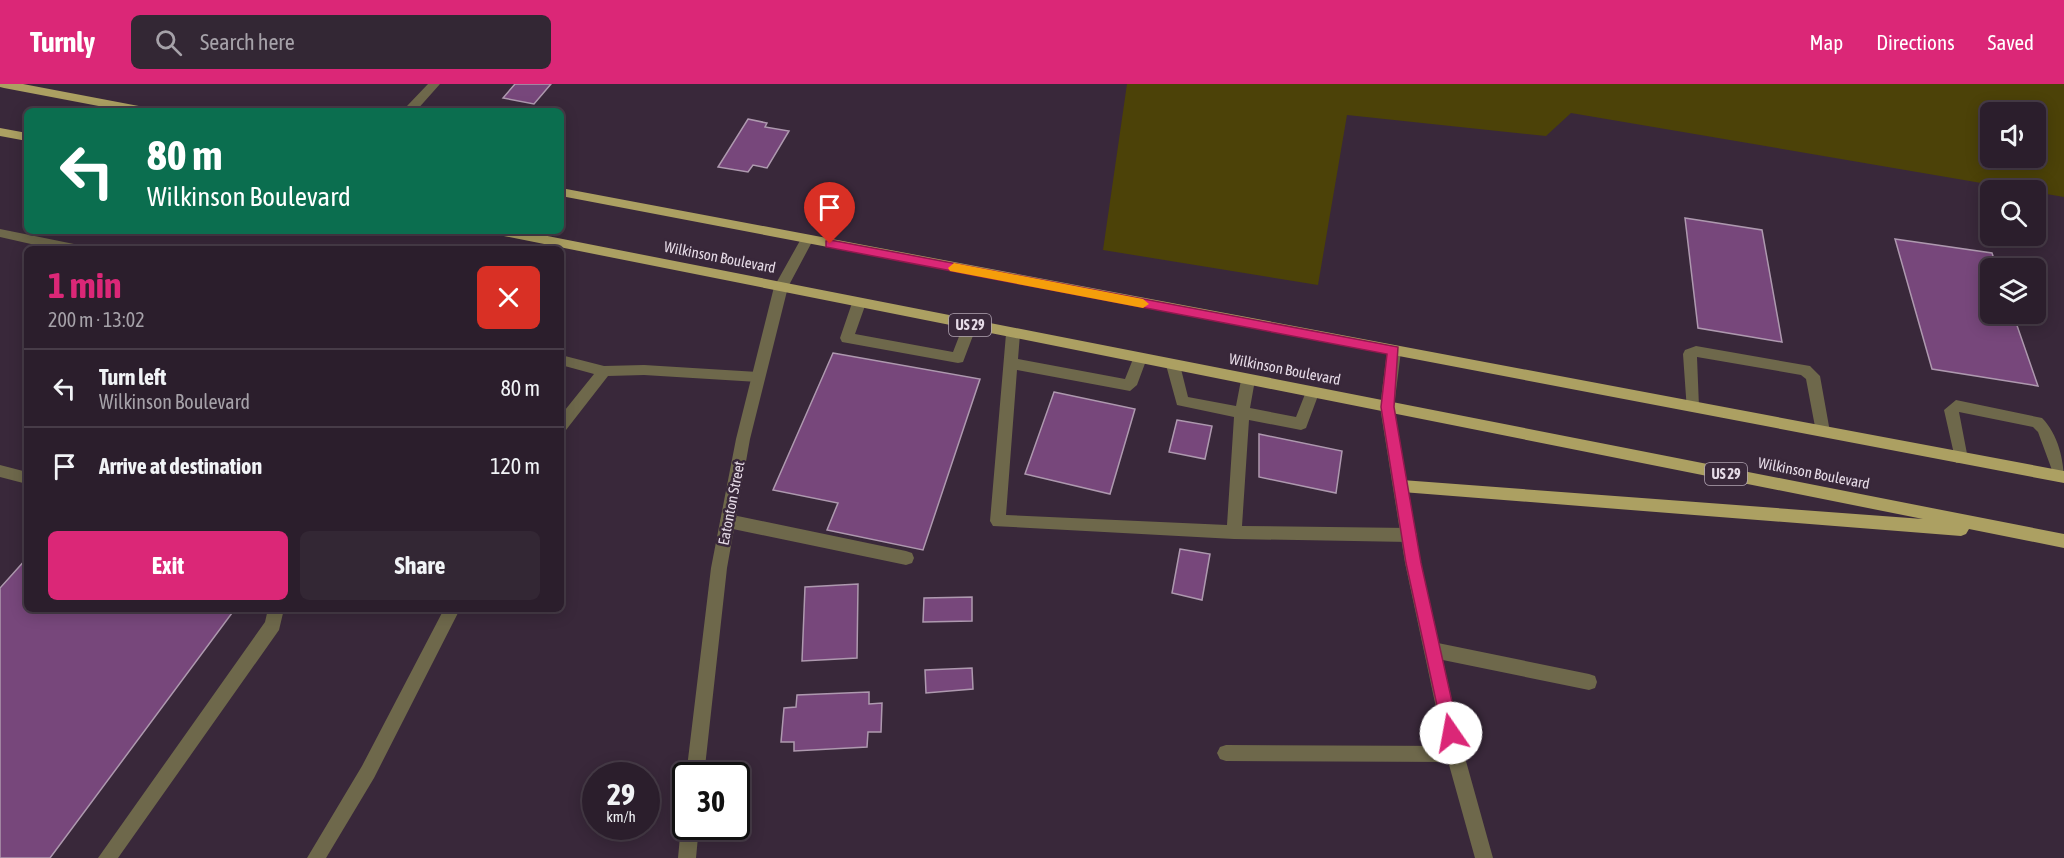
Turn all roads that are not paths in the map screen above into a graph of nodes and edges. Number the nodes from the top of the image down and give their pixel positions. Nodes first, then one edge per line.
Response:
1 (4, 84) edge
2 (34, 84) edge
3 (434, 84) edge
4 (72, 97) junction
5 (129, 108) edge
6 (412, 108) edge
7 (0, 132) edge
8 (24, 136) edge
9 (564, 193) edge
10 (0, 233) edge
11 (514, 234) edge
12 (807, 240) junction
13 (60, 246) edge
14 (781, 287) junction
15 (859, 303) junction
16 (970, 325) junction
17 (1013, 333) junction
18 (1394, 351) junction
19 (1140, 358) junction
20 (564, 361) edge
21 (1011, 363) junction
22 (1173, 365) junction
23 (604, 371) junction
24 (758, 377) junction
25 (1248, 380) junction
26 (1312, 393) junction
27 (1387, 407) junction
28 (1692, 407) junction
29 (1242, 412) junction
30 (564, 422) edge
31 (1823, 432) junction
32 (1961, 459) junction
33 (0, 471) edge
34 (24, 477) edge
35 (2062, 477) edge
36 (1402, 486) junction
37 (728, 521) junction
38 (1234, 532) junction
39 (2032, 534) junction
40 (1409, 535) junction
41 (2064, 541) edge
42 (906, 558) dead end
43 (275, 612) edge
44 (450, 612) edge
45 (1433, 650) junction
46 (1589, 682) dead end
47 (1226, 753) dead end
48 (1455, 754) junction
49 (696, 762) edge
50 (689, 840) edge
51 (107, 858) edge
52 (316, 858) edge
53 (687, 858) edge
54 (1484, 858) edge

1 - 4 main road
2 - 4 main road
3 - 6 street
4 - 5 main road
7 - 8 main road
9 - 12 main road
10 - 13 street
11 - 14 main road, Wilkinson Boulevard / US 29
12 - 14 street, Eatonton Street
12 - 18 main road
14 - 15 main road, Wilkinson Boulevard / US 29
14 - 24 street, Eatonton Street
15 - 16 main road, Wilkinson Boulevard / US 29
15 - 16 street
16 - 17 main road, Wilkinson Boulevard / US 29
17 - 19 main road, Wilkinson Boulevard / US 29
17 - 21 street
18 - 27 street
18 - 28 main road
19 - 21 street
19 - 22 main road, Wilkinson Boulevard / US 29
20 - 23 street
21 - 38 street
22 - 25 main road, Wilkinson Boulevard / US 29
22 - 29 street
23 - 24 street
23 - 30 street
24 - 37 street, Eatonton Street
25 - 26 main road, Wilkinson Boulevard / US 29
25 - 29 street
26 - 27 main road, Wilkinson Boulevard / US 29
26 - 29 street
27 - 36 street
27 - 39 main road, Wilkinson Boulevard / US 29
28 - 31 main road
28 - 31 street
29 - 38 street
31 - 32 main road
32 - 35 main road
32 - 35 street
33 - 34 street
36 - 39 main road
36 - 40 street
37 - 42 street
37 - 49 street, Eatonton Street
38 - 40 street
39 - 41 main road, Wilkinson Boulevard / US 29
40 - 45 street
43 - 51 street
44 - 52 street
45 - 46 street
45 - 48 street
47 - 48 street
48 - 54 street
50 - 53 street

